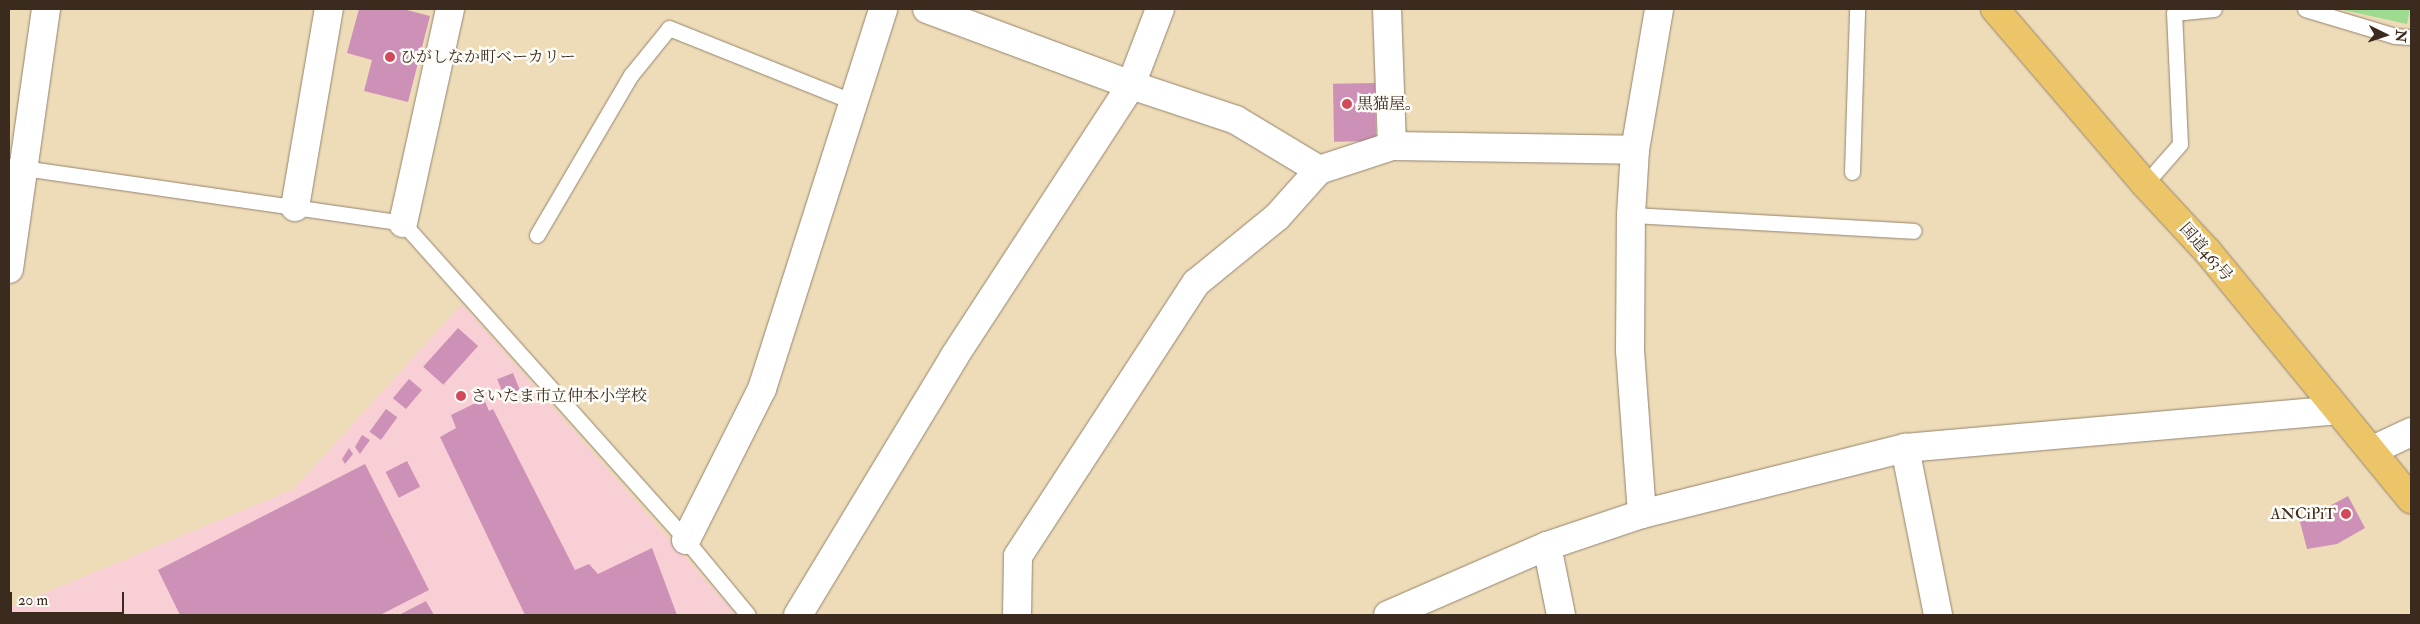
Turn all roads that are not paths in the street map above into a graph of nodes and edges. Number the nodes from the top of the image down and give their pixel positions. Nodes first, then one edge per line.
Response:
1 (46, 9) edge
2 (329, 9) edge
3 (450, 9) edge
4 (883, 9) edge
5 (927, 9) edge
6 (1160, 9) edge
7 (1387, 9) edge
8 (1659, 9) edge
9 (1857, 9) edge
10 (1995, 9) edge
11 (2214, 9) edge
12 (2304, 9) edge
13 (2411, 37) edge
14 (1131, 85) junction
15 (854, 102) junction
16 (1392, 146) junction
17 (1635, 150) junction
18 (16, 167) edge
19 (1319, 170) junction
20 (1852, 172) dead end
21 (2145, 184) junction
22 (295, 207) junction
23 (1631, 215) junction
24 (403, 223) junction
25 (1914, 231) dead end
26 (537, 235) dead end
27 (9, 269) edge
28 (2336, 410) junction
29 (2411, 432) edge
30 (1905, 448) junction
31 (2373, 450) junction
32 (2411, 499) edge
33 (1642, 514) junction
34 (686, 540) junction
35 (1547, 546) junction
36 (748, 615) edge
37 (798, 615) edge
38 (1017, 615) edge
39 (1388, 615) edge
40 (1561, 615) edge
41 (1938, 615) edge

1 - 18 street
2 - 22 street
3 - 24 street
4 - 15 street
5 - 14 street
6 - 14 street
7 - 16 street
8 - 17 street
9 - 20 lane
10 - 21 highway, 国道463号
11 - 21 lane
12 - 13 lane
14 - 19 street
14 - 37 street
15 - 26 lane
15 - 34 street
16 - 17 street
16 - 19 street
17 - 23 street
18 - 22 lane
18 - 27 street
19 - 38 street
21 - 28 highway, 国道463号
22 - 24 lane
23 - 25 lane
23 - 33 street
24 - 34 lane
28 - 30 street
28 - 31 highway, 国道463号
29 - 31 street
30 - 33 street
30 - 41 street
31 - 32 highway, 国道463号
33 - 35 street
34 - 36 lane
35 - 39 street
35 - 40 street

